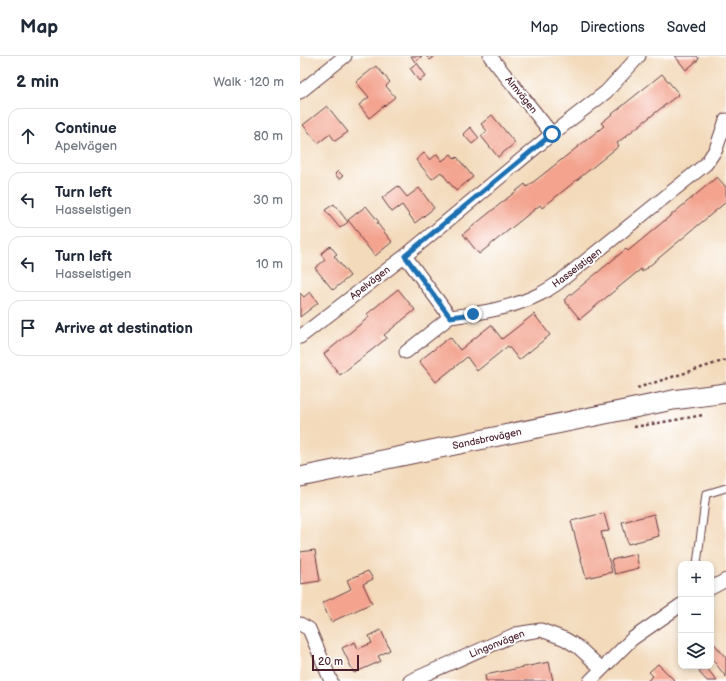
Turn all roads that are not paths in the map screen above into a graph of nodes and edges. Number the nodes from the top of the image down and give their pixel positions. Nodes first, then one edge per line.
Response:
1 (345, 56) edge
2 (490, 56) edge
3 (639, 56) edge
4 (300, 92) edge
5 (726, 120) edge
6 (552, 134) junction
7 (405, 256) junction
8 (450, 317) junction
9 (300, 338) edge
10 (406, 352) dead end
11 (726, 385) edge
12 (726, 393) edge
13 (673, 400) junction
14 (300, 477) edge
15 (726, 488) edge
16 (698, 561) edge
17 (726, 580) edge
18 (714, 586) edge
19 (678, 607) edge
20 (300, 624) edge
21 (601, 668) junction
22 (331, 681) edge
23 (410, 681) edge
24 (590, 681) edge

1 - 4 street
2 - 6 street, Almvägen
3 - 6 street, Apelvägen
5 - 8 street, Hasselstigen
6 - 7 street, Apelvägen
7 - 8 street
7 - 9 street, Apelvägen
8 - 10 street
11 - 13 main road, Sandsbrovägen
12 - 13 main road, Sandsbrovägen
13 - 14 main road, Sandsbrovägen
15 - 16 lane
17 - 18 street
19 - 21 street
20 - 22 street
21 - 23 street, Lingonvägen
21 - 24 street

